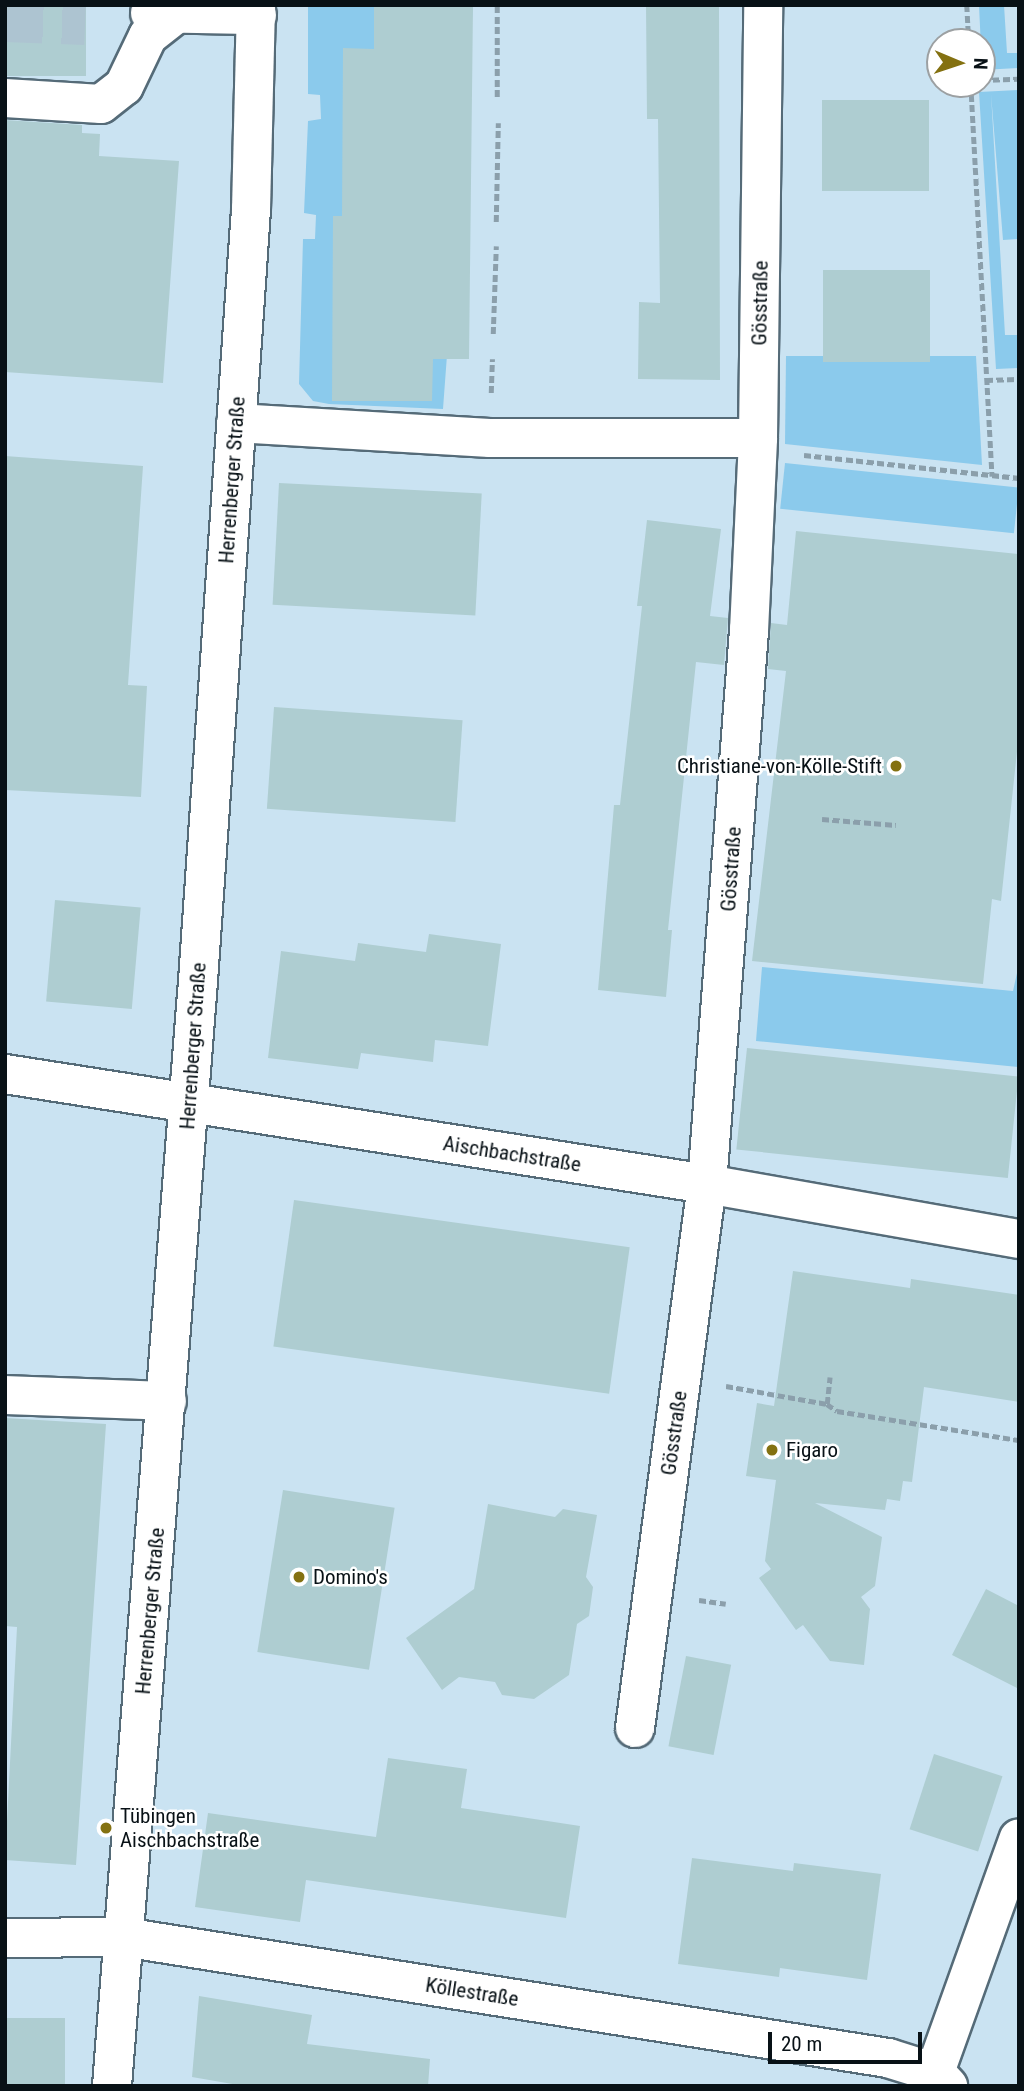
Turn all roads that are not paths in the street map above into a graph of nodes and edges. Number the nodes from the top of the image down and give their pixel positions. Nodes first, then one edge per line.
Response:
1 (763, 5) edge
2 (257, 10) edge
3 (135, 13) dead end
4 (176, 14) junction
5 (5, 98) edge
6 (236, 423) junction
7 (758, 438) junction
8 (5, 1074) edge
9 (189, 1102) junction
10 (707, 1184) junction
11 (1019, 1239) edge
12 (5, 1395) edge
13 (167, 1401) junction
14 (635, 1728) dead end
15 (1019, 1838) edge
16 (123, 1937) junction
17 (5, 1938) edge
18 (938, 2082) edge
19 (112, 2086) edge

1 - 7 street, Gösstraße
2 - 4 street
2 - 6 street, Herrenberger Straße
3 - 4 street
4 - 5 street
6 - 7 street
6 - 9 street, Herrenberger Straße
7 - 10 street, Gösstraße
8 - 9 street, Aischbachstraße
9 - 10 street, Aischbachstraße
9 - 13 street, Herrenberger Straße
10 - 11 street, Aischbachstraße
10 - 14 street, Gösstraße
12 - 13 street
13 - 16 street, Herrenberger Straße
15 - 18 street
16 - 17 street, Köllestraße
16 - 18 street, Köllestraße
16 - 19 street, Herrenberger Straße

